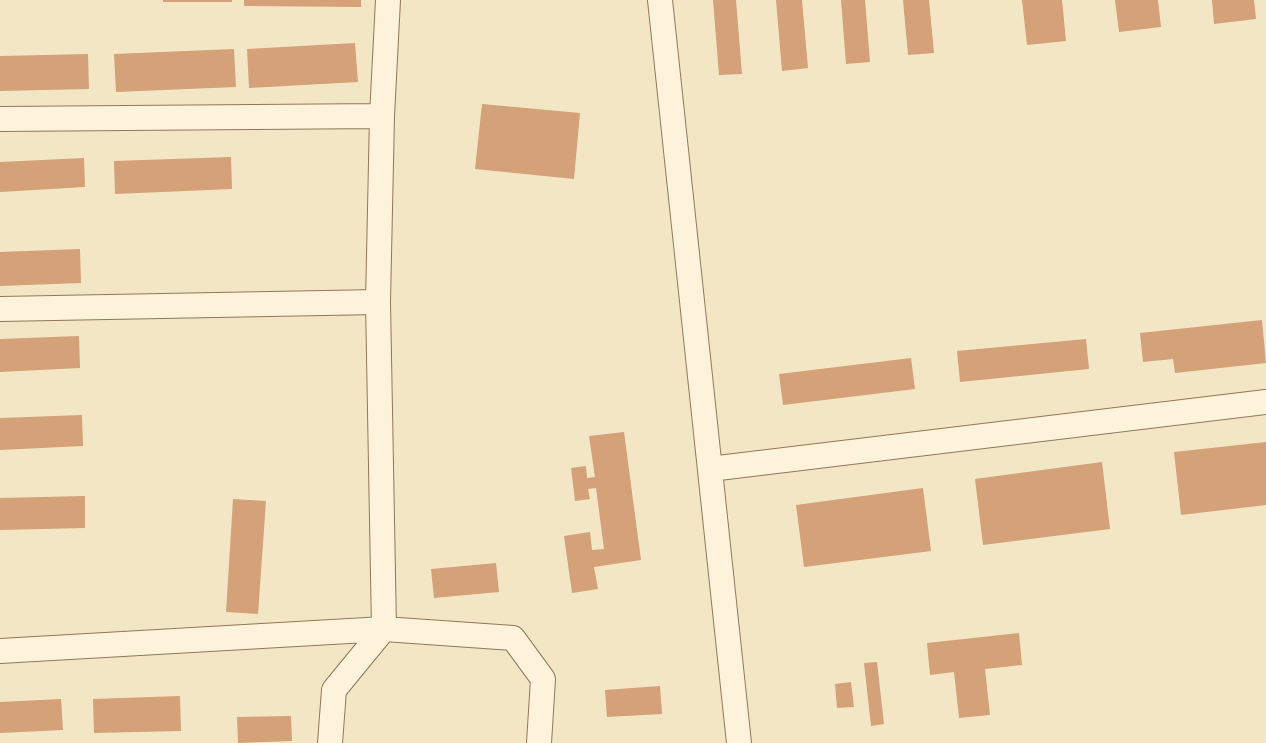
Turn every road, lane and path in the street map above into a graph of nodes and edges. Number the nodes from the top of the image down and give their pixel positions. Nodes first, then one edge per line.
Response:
1 (388, 0) edge
2 (660, 0) edge
3 (382, 116) junction
4 (0, 119) edge
5 (378, 302) junction
6 (0, 309) edge
7 (1266, 402) edge
8 (710, 469) junction
9 (384, 629) junction
10 (0, 651) edge
11 (330, 743) edge
12 (540, 743) edge
13 (738, 743) edge

1 - 3 street
2 - 8 street
3 - 4 street
3 - 5 street
5 - 6 street
5 - 9 street
7 - 8 street
8 - 13 street
9 - 10 street
9 - 11 street
9 - 12 street

